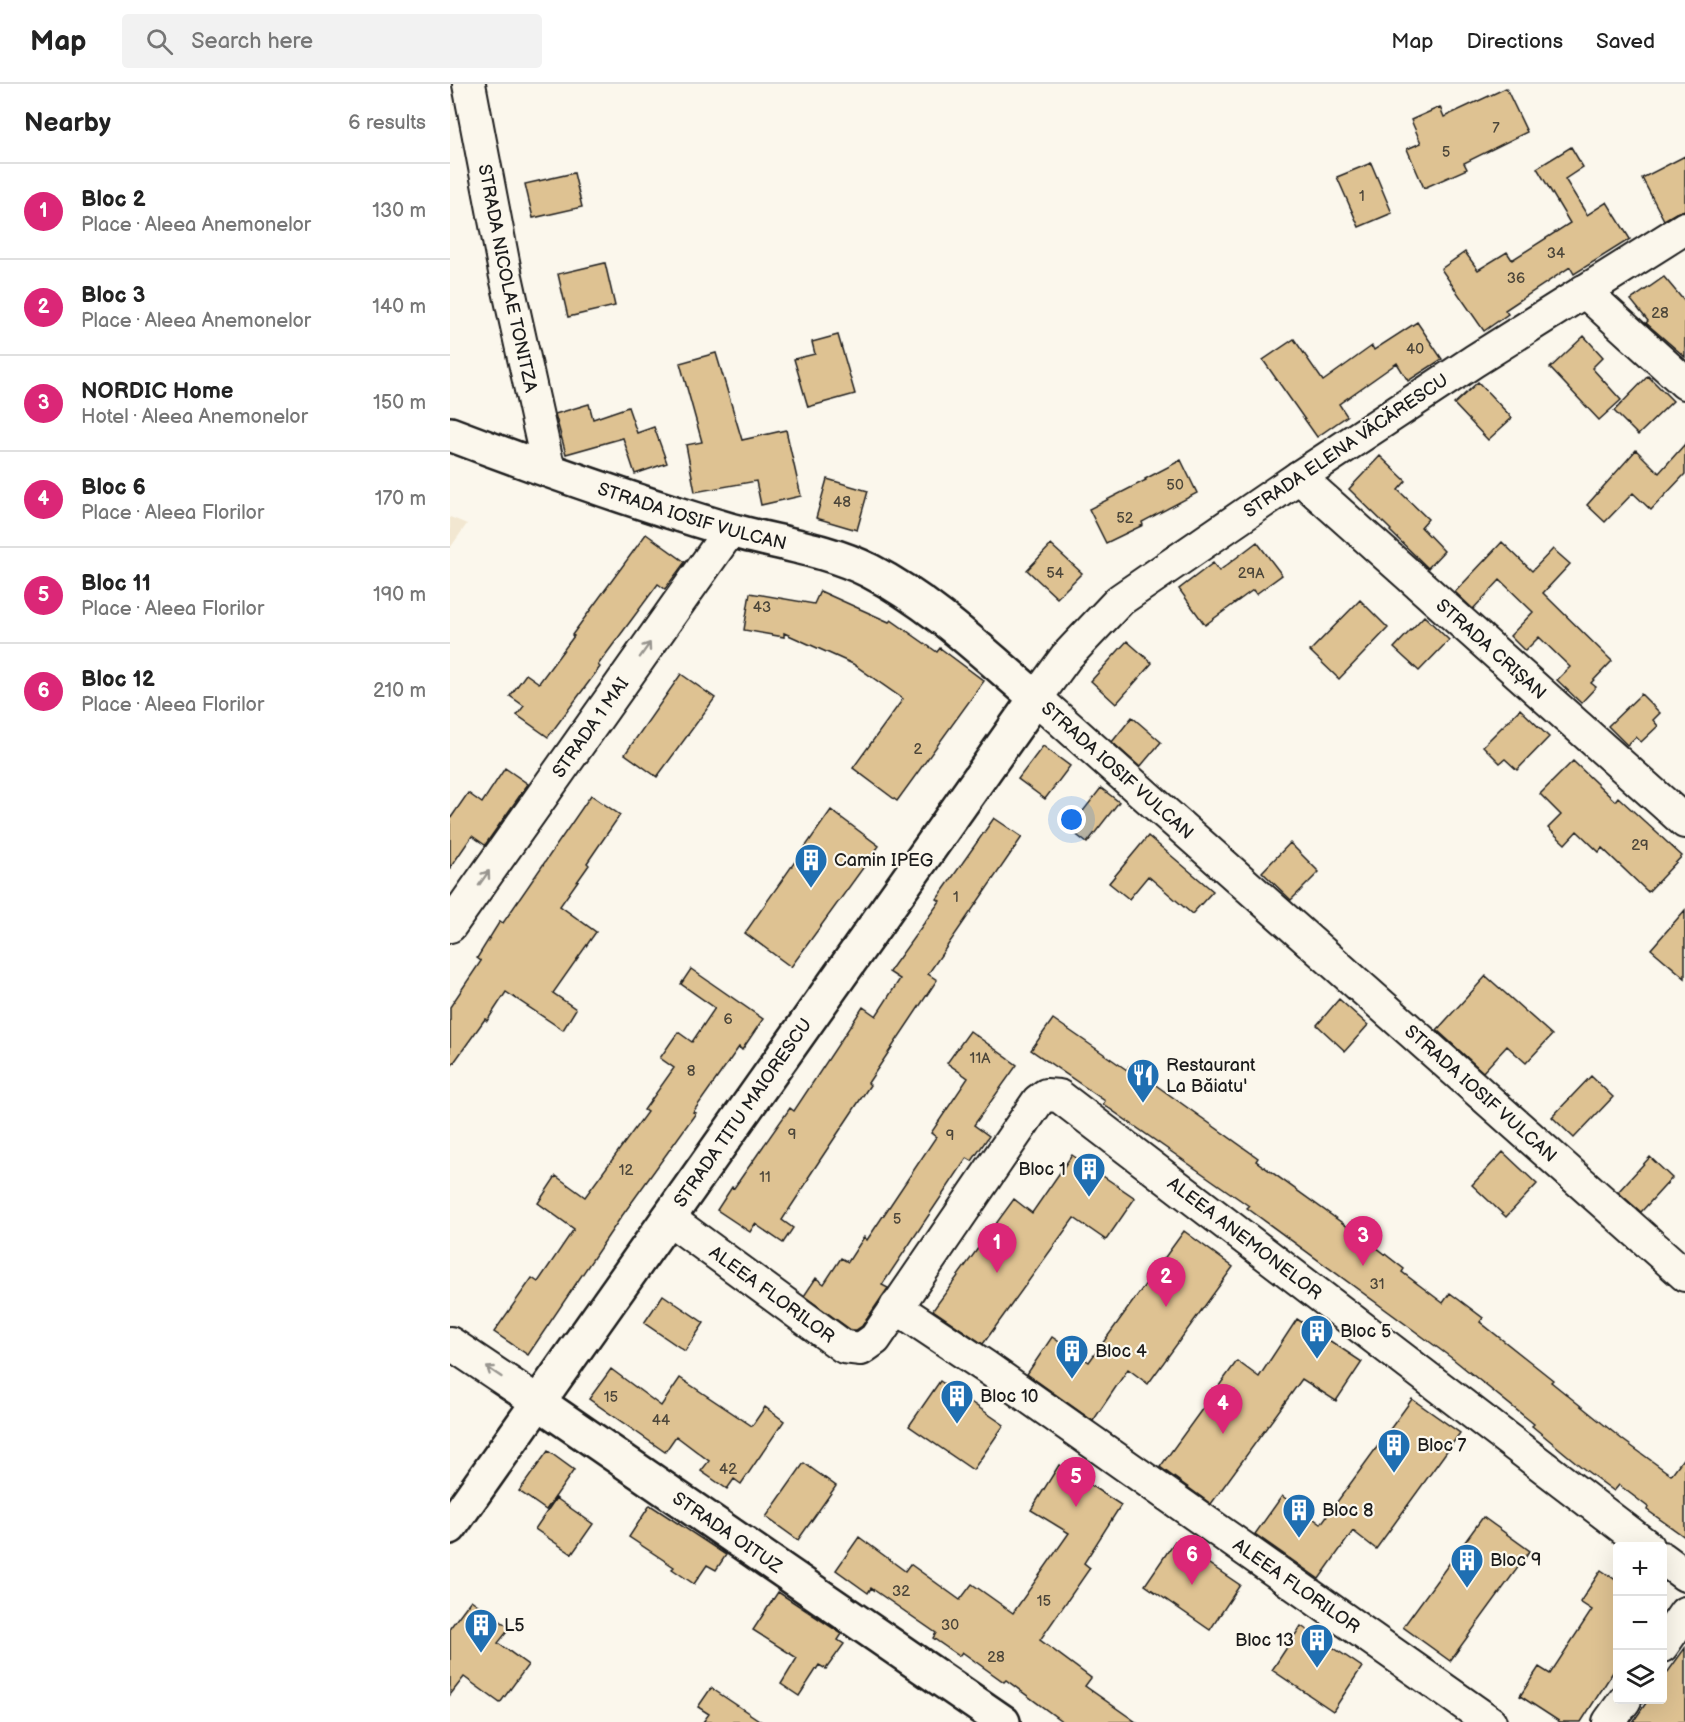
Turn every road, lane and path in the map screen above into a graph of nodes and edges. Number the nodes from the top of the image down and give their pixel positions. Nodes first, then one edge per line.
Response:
1 (469, 84) edge
2 (1685, 228) edge
3 (1584, 291) junction
4 (1685, 383) edge
5 (450, 434) edge
6 (549, 471) junction
7 (1299, 477) junction
8 (730, 530) junction
9 (1036, 699) junction
10 (1685, 822) edge
11 (450, 926) edge
12 (668, 1218) junction
13 (1685, 1275) edge
14 (896, 1307) junction
15 (450, 1343) edge
16 (538, 1402) junction
17 (450, 1527) edge
18 (1642, 1542) edge
19 (1667, 1562) edge
20 (1685, 1575) edge
21 (1685, 1613) edge
22 (1667, 1639) edge
23 (1622, 1704) edge
24 (1002, 1722) edge
25 (1490, 1722) edge
26 (1609, 1722) edge

1 - 6 street, STRADA NICOLAE TONITZA
2 - 3 street, STRADA ELENA VĂCĂRESCU
3 - 4 street
3 - 7 street, STRADA ELENA VĂCĂRESCU
5 - 6 main road, STRADA IOSIF VULCAN
6 - 8 main road, STRADA IOSIF VULCAN
7 - 9 street, STRADA ELENA VĂCĂRESCU
7 - 10 street, STRADA CRIȘAN
8 - 9 main road, STRADA IOSIF VULCAN
11 -> 8 street, STRADA 1 MAI
9 - 12 main road, STRADA TITU MAIORESCU
9 - 13 street, STRADA IOSIF VULCAN
12 - 14 street, ALEEA FLORILOR
12 - 16 main road, STRADA TITU MAIORESCU
14 - 18 street, ALEEA ANEMONELOR
14 - 25 street, ALEEA FLORILOR
16 -> 15 street, STRADA OITUZ
16 - 17 main road, STRADA TITU MAIORESCU
16 - 24 main road, STRADA OITUZ
19 - 20 street
21 - 22 street
23 - 26 street

